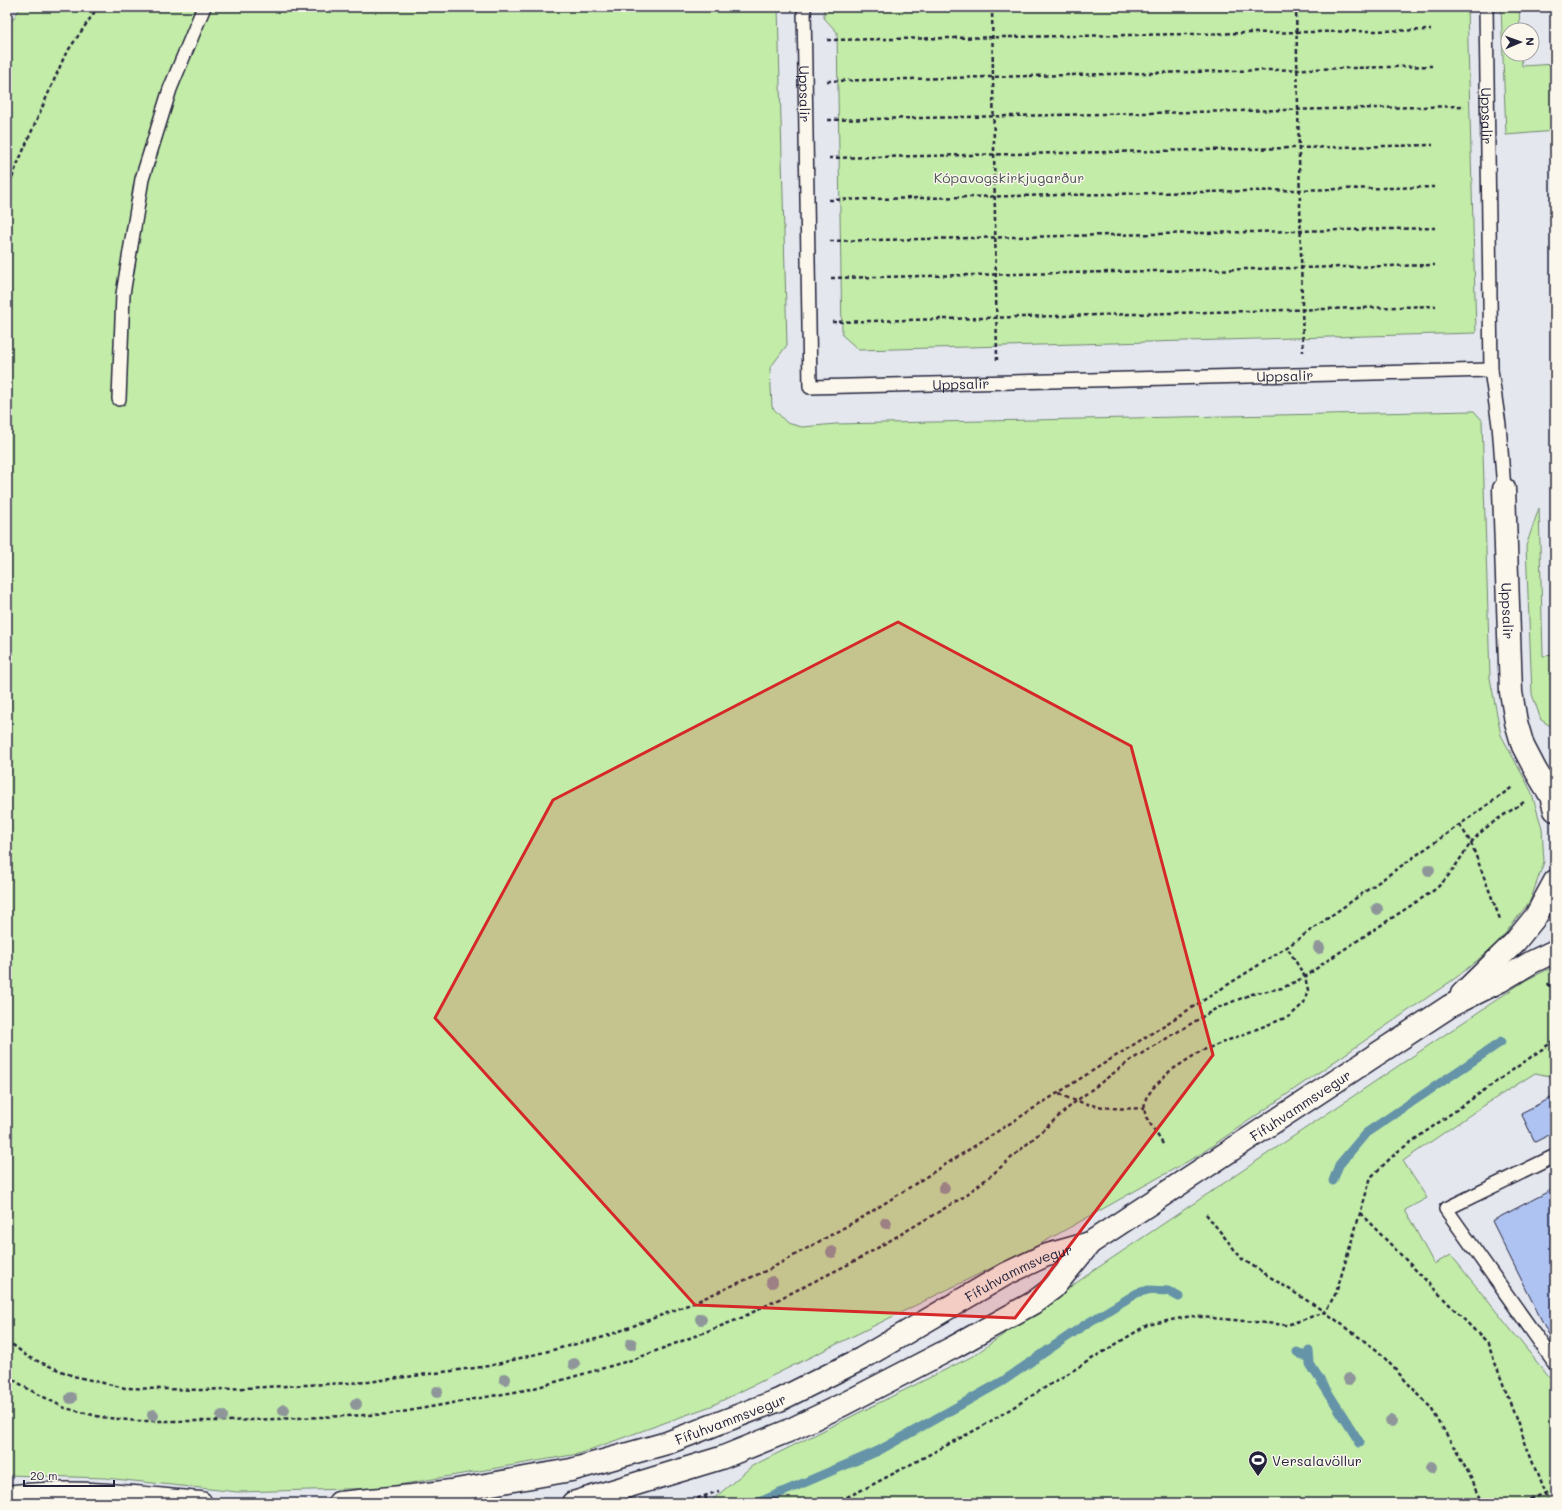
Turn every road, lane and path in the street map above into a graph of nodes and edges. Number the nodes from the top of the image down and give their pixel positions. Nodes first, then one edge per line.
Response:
1 (98, 7) edge
2 (204, 7) edge
3 (804, 7) edge
4 (992, 7) edge
5 (1296, 7) edge
6 (1486, 7) edge
7 (1431, 30) dead end
8 (1296, 32) junction
9 (992, 37) junction
10 (804, 40) junction
11 (1432, 66) dead end
12 (1297, 69) junction
13 (993, 77) junction
14 (805, 81) junction
15 (1487, 106) junction
16 (1298, 110) junction
17 (993, 117) junction
18 (806, 121) junction
19 (1433, 145) dead end
20 (1299, 148) junction
21 (994, 155) junction
22 (806, 159) junction
23 (1434, 187) dead end
24 (1299, 190) junction
25 (7, 191) edge
26 (995, 196) junction
27 (807, 200) junction
28 (1435, 228) dead end
29 (1300, 230) junction
30 (996, 237) junction
31 (808, 241) junction
32 (1436, 265) dead end
33 (1301, 268) junction
34 (996, 274) junction
35 (808, 278) junction
36 (1436, 306) dead end
37 (1302, 310) junction
38 (996, 318) junction
39 (809, 322) junction
40 (1491, 370) junction
41 (1303, 374) junction
42 (998, 382) junction
43 (119, 399) dead end
44 (1504, 489) joint
45 (1548, 792) edge
46 (1460, 825) junction
47 (1471, 843) junction
48 (1555, 881) edge
49 (1501, 921) dead end
50 (1288, 947) junction
51 (1555, 951) edge
52 (1305, 977) junction
53 (1546, 978) dead end
54 (1555, 997) edge
55 (1450, 1006) junction
56 (1555, 1040) edge
57 (1059, 1094) junction
58 (1075, 1102) junction
59 (1144, 1108) junction
60 (1163, 1144) dead end
61 (1555, 1156) edge
62 (1360, 1213) junction
63 (1206, 1214) dead end
64 (1090, 1243) junction
65 (1325, 1312) junction
66 (7, 1340) edge
67 (1555, 1363) edge
68 (7, 1376) edge
69 (1555, 1490) edge
70 (719, 1491) dead end
71 (1545, 1494) junction
72 (7, 1496) edge
73 (705, 1496) junction
74 (451, 1497) edge
75 (412, 1500) edge
76 (202, 1503) edge
77 (339, 1503) edge
78 (573, 1503) edge
79 (684, 1503) edge
80 (708, 1503) edge
81 (834, 1503) edge
82 (1483, 1503) edge
83 (1524, 1503) edge
84 (1548, 1503) edge

1 - 25 path
2 - 43 lane
3 - 10 lane, Uppsalir
4 - 9 path
5 - 8 path
6 - 15 lane, Uppsalir
7 - 8 path
8 - 9 path
8 - 12 path
9 - 10 path
9 - 13 path
10 - 14 lane, Uppsalir
11 - 12 path
12 - 13 path
12 - 16 path
13 - 14 path
13 - 17 path
14 - 18 lane, Uppsalir
15 - 16 path
15 - 40 lane, Uppsalir
16 - 17 path
16 - 20 path
17 - 18 path
17 - 21 path
18 - 22 lane, Uppsalir
19 - 20 path
20 - 21 path
20 - 24 path
21 - 22 path
21 - 26 path
22 - 27 lane, Uppsalir
23 - 24 path
24 - 26 path
24 - 29 path
26 - 27 path
26 - 30 path
27 - 31 lane, Uppsalir
28 - 29 path
29 - 30 path
29 - 33 path
30 - 31 path
30 - 34 path
31 - 35 lane, Uppsalir
32 - 33 path
33 - 34 path
33 - 37 path
34 - 35 path
34 - 38 path
35 - 39 lane, Uppsalir
36 - 37 path
37 - 38 path
37 - 41 path
38 - 39 path
38 - 42 path
39 - 42 lane, Uppsalir
40 - 41 lane, Uppsalir
40 - 44 lane, Uppsalir
41 - 42 lane, Uppsalir
44 - 45 main road, Uppsalir
45 - 46 path
45 - 47 path
46 - 47 path
46 - 50 path
47 - 49 path
47 - 52 path
48 - 55 main road, Fífuhvammsvegur
50 - 52 path
50 - 57 path
51 - 55 main road, Fífuhvammsvegur
52 - 58 path
52 - 59 path
53 - 54 path
55 - 64 main road, Fífuhvammsvegur
56 - 62 path
57 - 58 path
57 - 66 path
58 - 59 path
58 - 68 path
59 - 60 path
61 - 67 lane
62 - 65 path
62 - 71 path
63 - 65 path
64 - 74 main road, Fífuhvammsvegur
64 - 78 main road, Fífuhvammsvegur
65 - 81 path
65 - 82 path
69 - 71 path
70 - 73 path
71 - 83 path
71 - 84 path
72 - 76 main road
73 - 79 path
73 - 80 path
74 - 75 main road, Fífuhvammsvegur
75 - 77 main road, Fífuhvammsvegur

